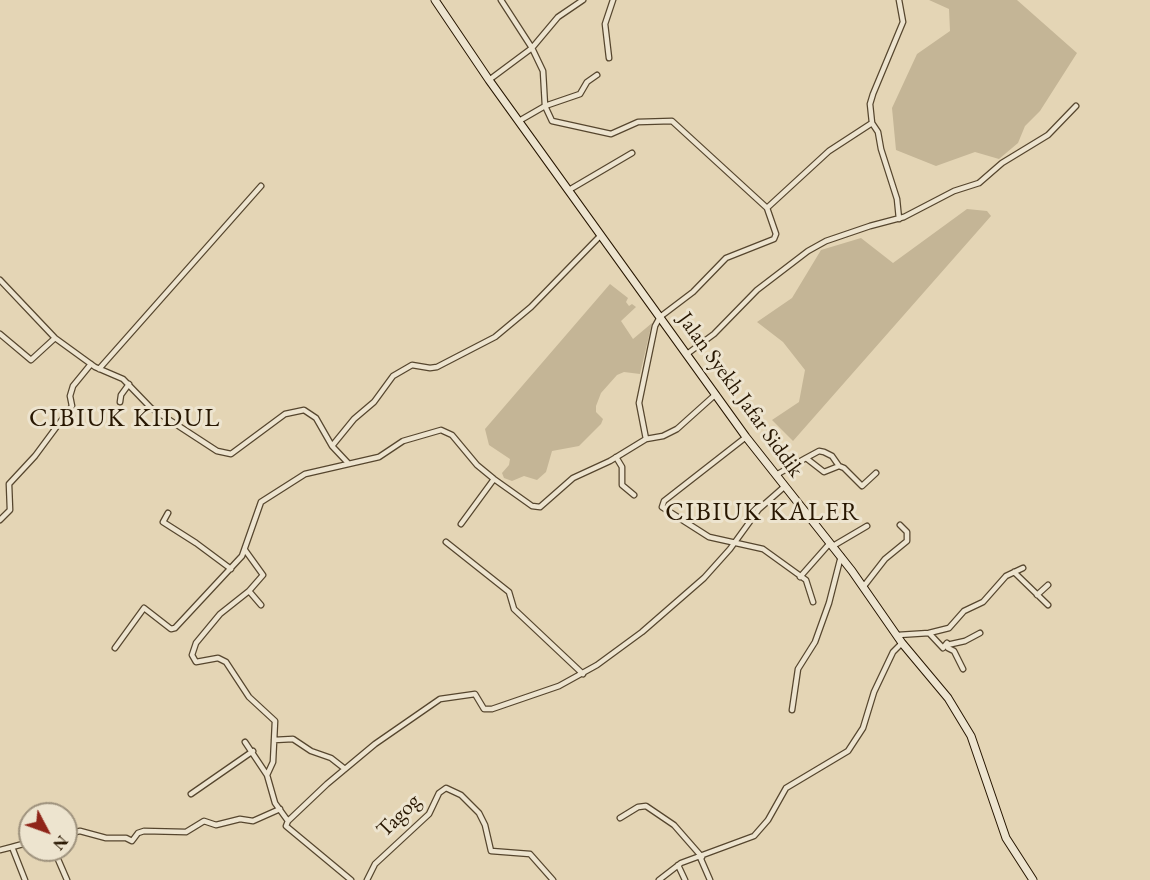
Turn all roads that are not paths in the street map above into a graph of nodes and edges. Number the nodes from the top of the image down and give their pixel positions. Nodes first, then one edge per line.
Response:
1 (435, 0) edge
2 (501, 0) edge
3 (583, 0) edge
4 (612, 0) edge
5 (899, 0) edge
6 (532, 48) junction
7 (609, 58) dead end
8 (597, 75) dead end
9 (489, 80) junction
10 (545, 106) junction
11 (1076, 106) dead end
12 (519, 121) junction
13 (872, 123) junction
14 (632, 153) dead end
15 (261, 186) dead end
16 (569, 190) junction
17 (768, 208) junction
18 (899, 219) junction
19 (601, 235) junction
20 (0, 280) edge
21 (660, 317) junction
22 (0, 333) edge
23 (55, 338) junction
24 (687, 354) junction
25 (91, 364) junction
26 (99, 369) junction
27 (129, 384) junction
28 (716, 394) junction
29 (120, 402) dead end
30 (746, 437) junction
31 (646, 439) junction
32 (332, 446) junction
33 (616, 457) junction
34 (806, 458) junction
35 (348, 463) junction
36 (839, 466) junction
37 (876, 473) dead end
38 (776, 476) junction
39 (494, 479) junction
40 (784, 487) junction
41 (634, 495) dead end
42 (168, 513) dead end
43 (0, 520) edge
44 (461, 524) dead end
45 (900, 525) dead end
46 (867, 526) dead end
47 (446, 542) dead end
48 (734, 543) junction
49 (832, 545) junction
50 (245, 550) junction
51 (841, 556) junction
52 (1023, 568) dead end
53 (231, 569) junction
54 (1014, 572) junction
55 (800, 577) junction
56 (1048, 585) dead end
57 (864, 586) junction
58 (249, 591) junction
59 (1037, 595) junction
60 (813, 602) dead end
61 (261, 604) dead end
62 (1048, 605) dead end
63 (929, 633) junction
64 (980, 633) dead end
65 (898, 635) junction
66 (902, 643) junction
67 (947, 645) junction
68 (116, 648) dead end
69 (963, 669) dead end
70 (583, 674) junction
71 (792, 710) dead end
72 (274, 740) junction
73 (245, 742) dead end
74 (253, 751) junction
75 (345, 769) junction
76 (267, 775) junction
77 (191, 794) dead end
78 (280, 809) junction
79 (620, 818) dead end
80 (288, 821) junction
81 (78, 831) edge
82 (18, 844) edge
83 (12, 847) junction
84 (0, 850) edge
85 (701, 857) junction
86 (59, 862) edge
87 (678, 865) junction
88 (25, 880) edge
89 (67, 880) edge
90 (351, 880) edge
91 (367, 880) edge
92 (553, 880) edge
93 (659, 880) edge
94 (685, 880) edge
95 (710, 880) edge
96 (1034, 880) edge

1 - 9 main road, Jalan Syekh Jafar Siddik
2 - 6 street
3 - 6 street
4 - 7 street
5 - 13 street
6 - 9 street
6 - 10 street
8 - 10 street
9 - 12 main road, Jalan Syekh Jafar Siddik
10 - 12 street
10 - 17 street
11 - 18 street
12 - 16 main road, Jalan Syekh Jafar Siddik
13 - 17 street
13 - 18 street
14 - 16 street
15 - 26 street
16 - 19 main road, Jalan Syekh Jafar Siddik
17 - 21 street
18 - 24 street
19 - 21 main road, Jalan Syekh Jafar Siddik
19 - 32 street
20 - 23 street
21 - 24 main road, Jalan Syekh Jafar Siddik
21 - 31 street
22 - 23 street
23 - 25 street
24 - 28 main road, Jalan Syekh Jafar Siddik
25 - 26 street
25 - 43 street
26 - 27 street
27 - 29 street
27 - 32 street
28 - 30 main road, Jalan Syekh Jafar Siddik
28 - 31 street
30 - 38 main road, Jalan Syekh Jafar Siddik
30 - 48 street
31 - 33 street
32 - 35 street
33 - 39 street
33 - 41 street
34 - 36 street
34 - 36 street
34 - 38 street
35 - 39 street
35 - 50 street
36 - 37 street
38 - 40 main road, Jalan Syekh Jafar Siddik
39 - 44 street
40 - 48 street
40 - 49 main road, Jalan Syekh Jafar Siddik
42 - 53 street
45 - 57 street
46 - 49 street
47 - 70 street
48 - 55 street
48 - 70 street
49 - 51 main road, Jalan Syekh Jafar Siddik
49 - 55 street
50 - 53 street
50 - 58 street
51 - 57 main road, Jalan Syekh Jafar Siddik
51 - 71 street
52 - 54 street
53 - 68 street
54 - 59 street
54 - 63 street
55 - 60 street
56 - 59 street
57 - 65 main road, Jalan Syekh Jafar Siddik
58 - 61 street
58 - 72 street
59 - 62 street
63 - 65 street
63 - 67 street
64 - 67 street
65 - 66 main road, Jalan Syekh Jafar Siddik
66 - 85 street
66 - 96 main road, Jalan Syekh Jafar Siddik
67 - 69 street
70 - 75 street
72 - 75 street
72 - 76 street
73 - 74 street
74 - 76 street
74 - 77 street
75 - 80 street
76 - 78 street
78 - 80 street
78 - 81 street
79 - 85 street
80 - 90 street
82 - 83 street
83 - 84 street
83 - 88 street
85 - 87 street
85 - 95 street
86 - 89 street
87 - 93 street
87 - 94 street
91 - 92 street, Tagog

